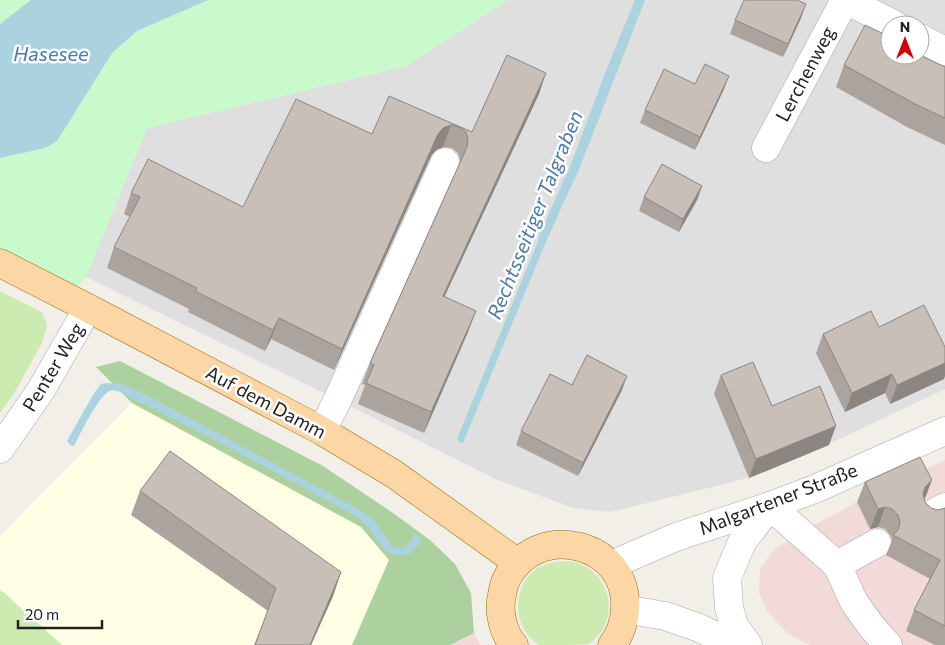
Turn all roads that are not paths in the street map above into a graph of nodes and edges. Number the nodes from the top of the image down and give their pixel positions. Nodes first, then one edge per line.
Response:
1 (846, 0) edge
2 (880, 17) edge
3 (930, 43) edge
4 (945, 51) edge
5 (766, 148) dead end
6 (445, 162) dead end
7 (0, 263) edge
8 (88, 308) junction
9 (945, 430) edge
10 (322, 431) junction
11 (0, 450) edge
12 (770, 506) junction
13 (877, 543) dead end
14 (518, 563) junction
15 (611, 565) junction
16 (836, 565) junction
17 (625, 609) junction
18 (514, 645) edge
19 (612, 645) edge
20 (734, 645) edge
21 (748, 645) edge
22 (888, 645) edge

1 - 2 street, Lerchenweg
1 - 5 street, Lerchenweg
3 - 4 street
6 - 10 street
7 - 8 main road, Auf dem Damm
8 - 10 main road, Auf dem Damm
8 - 11 street, Penter Weg
9 - 12 street, Malgartener Straße
10 - 14 main road, Auf dem Damm
12 - 15 street, Malgartener Straße
12 - 16 street
12 - 21 street
13 - 16 street
14 - 15 main road
14 - 18 main road
15 - 17 main road
16 - 22 street
17 - 19 main road
17 - 20 street

